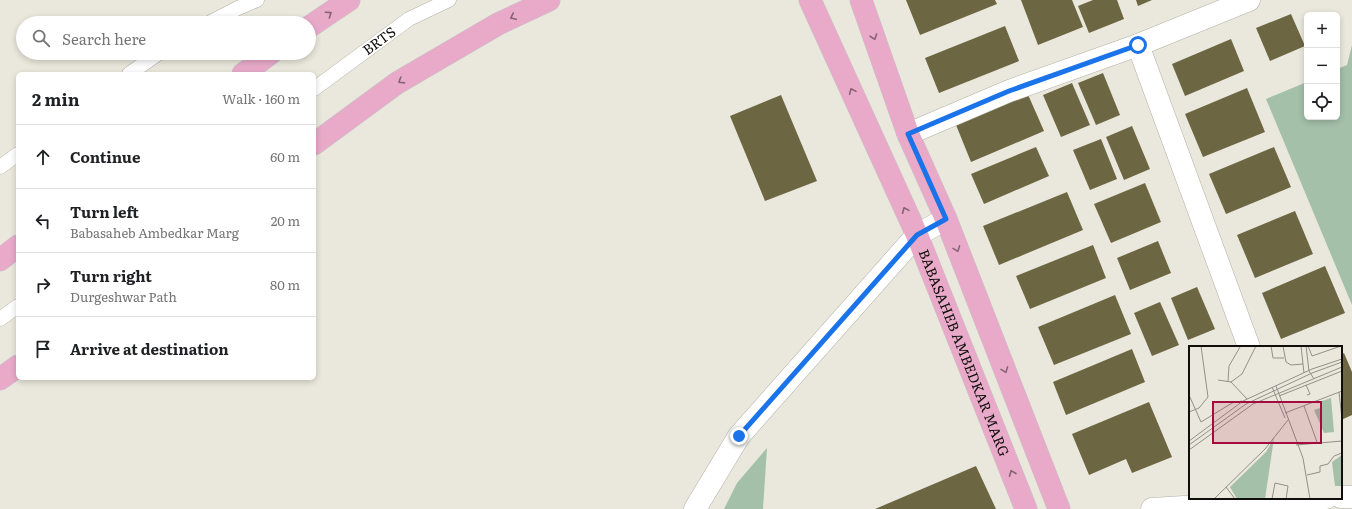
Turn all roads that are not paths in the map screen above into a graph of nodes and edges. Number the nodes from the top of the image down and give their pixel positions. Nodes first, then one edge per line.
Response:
1 (257, 0) edge
2 (348, 0) edge
3 (449, 0) edge
4 (549, 0) edge
5 (810, 0) edge
6 (861, 0) edge
7 (1249, 0) edge
8 (223, 16) edge
9 (316, 22) edge
10 (1138, 45) junction
11 (149, 60) edge
12 (262, 60) edge
13 (132, 72) edge
14 (246, 72) edge
15 (316, 88) edge
16 (908, 134) junction
17 (316, 143) edge
18 (16, 155) edge
19 (0, 167) edge
20 (946, 219) junction
21 (917, 235) junction
22 (16, 248) edge
23 (0, 260) edge
24 (16, 307) edge
25 (0, 319) edge
26 (1249, 346) edge
27 (16, 367) edge
28 (0, 379) edge
29 (1299, 499) edge
30 (1257, 506) edge
31 (695, 509) edge
32 (1026, 509) edge
33 (1059, 509) edge
34 (1152, 509) edge

1 - 8 lane
9 -> 2 main road
3 - 15 lane, BRTS
4 -> 17 main road
21 -> 5 main road, BABASAHEB AMBEDKAR MARG
6 -> 16 main road
7 - 10 street
10 - 16 street
10 - 26 street
11 - 13 lane
12 - 14 main road
16 - 20 main road
18 - 19 lane
20 - 21 street
20 -> 33 main road
21 - 31 street
32 -> 21 main road, BABASAHEB AMBEDKAR MARG
22 - 23 main road
24 - 25 lane
27 - 28 main road
29 - 30 street
30 - 34 street

